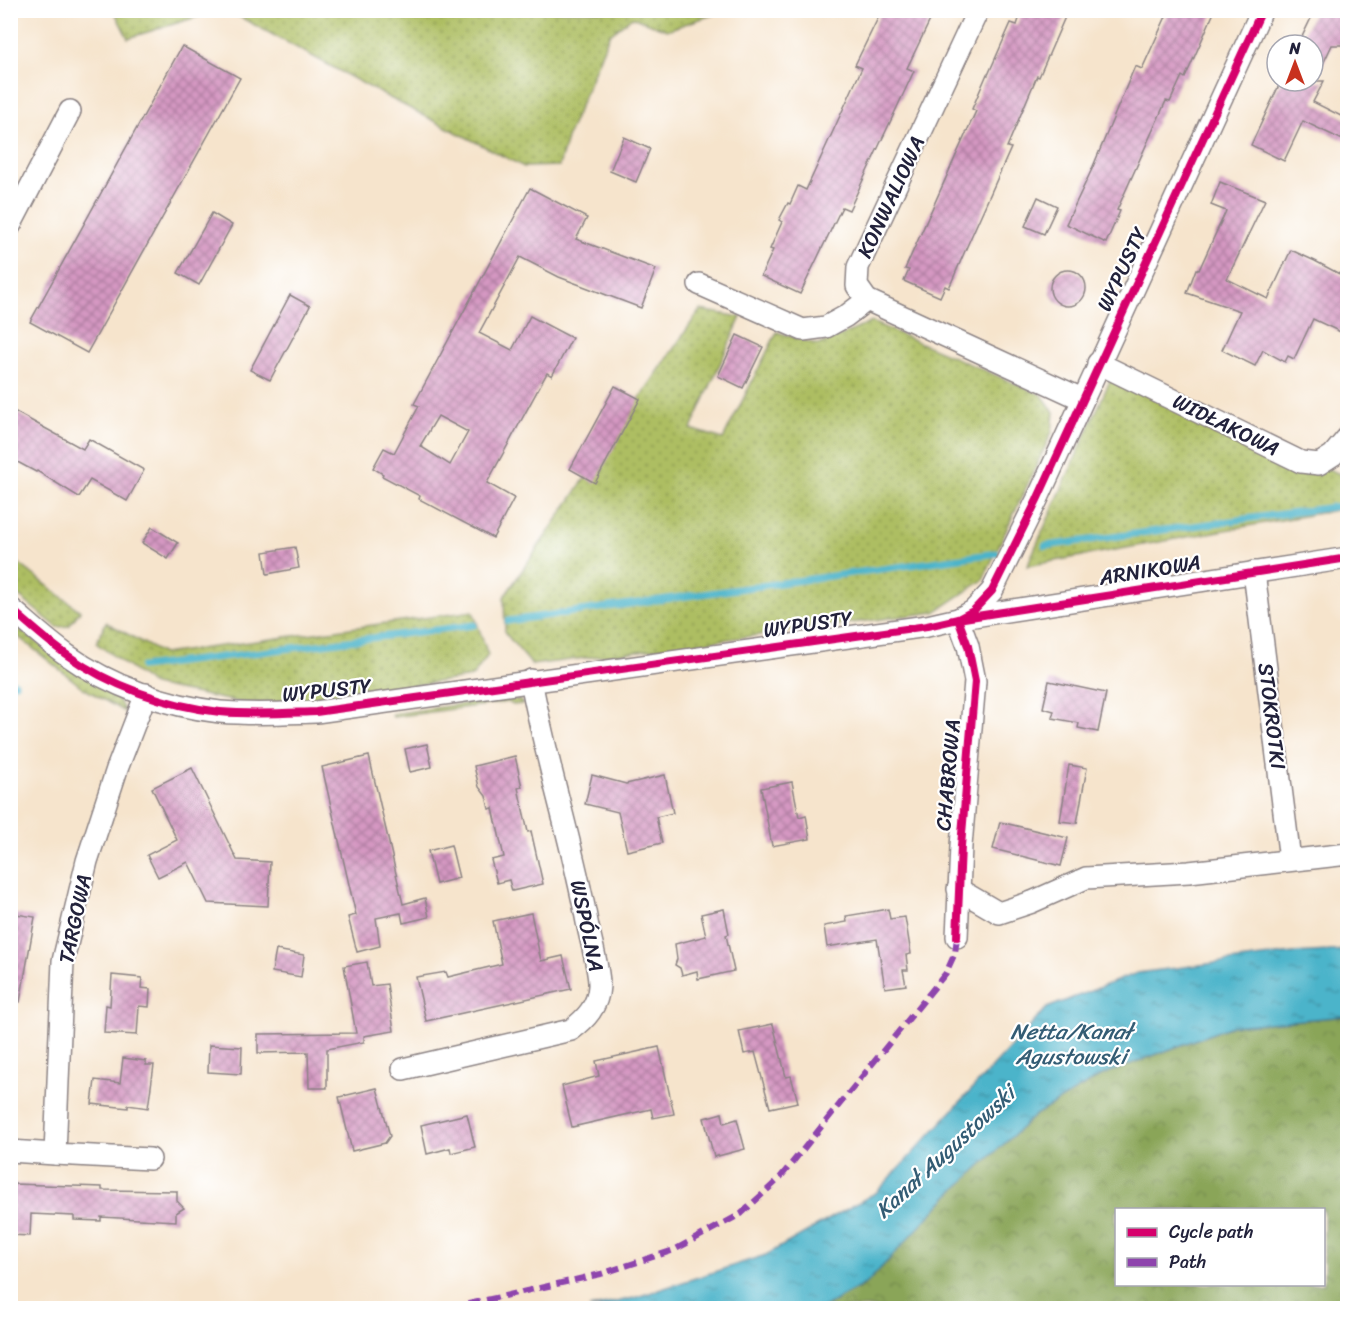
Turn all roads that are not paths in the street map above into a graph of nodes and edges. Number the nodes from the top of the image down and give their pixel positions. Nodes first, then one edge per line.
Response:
1 (978, 10) edge
2 (1262, 10) edge
3 (70, 111) dead end
4 (10, 226) edge
5 (699, 284) dead end
6 (867, 300) junction
7 (1098, 363) junction
8 (1082, 399) junction
9 (1347, 437) edge
10 (1347, 558) edge
11 (1254, 572) junction
12 (10, 608) edge
13 (958, 619) junction
14 (531, 680) junction
15 (146, 694) junction
16 (1347, 854) edge
17 (1290, 861) junction
18 (958, 890) junction
19 (957, 937) dead end
20 (403, 1069) dead end
21 (10, 1151) edge
22 (55, 1154) junction
23 (150, 1159) dead end

1 - 6 street, KONWALIOWA
2 - 7 street, WYPUSTY
3 - 4 street
5 - 6 street
6 - 8 street
7 - 8 street, WYPUSTY
7 - 9 street, WIDŁAKOWA
8 - 13 street, WYPUSTY
10 - 11 street, ARNIKOWA
11 - 13 street, ARNIKOWA
11 - 17 street, STOKROTKI
12 - 15 street, WYPUSTY
13 - 14 street, WYPUSTY
13 - 18 street, CHABROWA
14 - 15 street, WYPUSTY
14 - 20 street, WSPÓLNA
15 - 22 street, TARGOWA
16 - 17 street
17 - 18 street
18 - 19 street, CHABROWA
21 - 22 street
22 - 23 street

